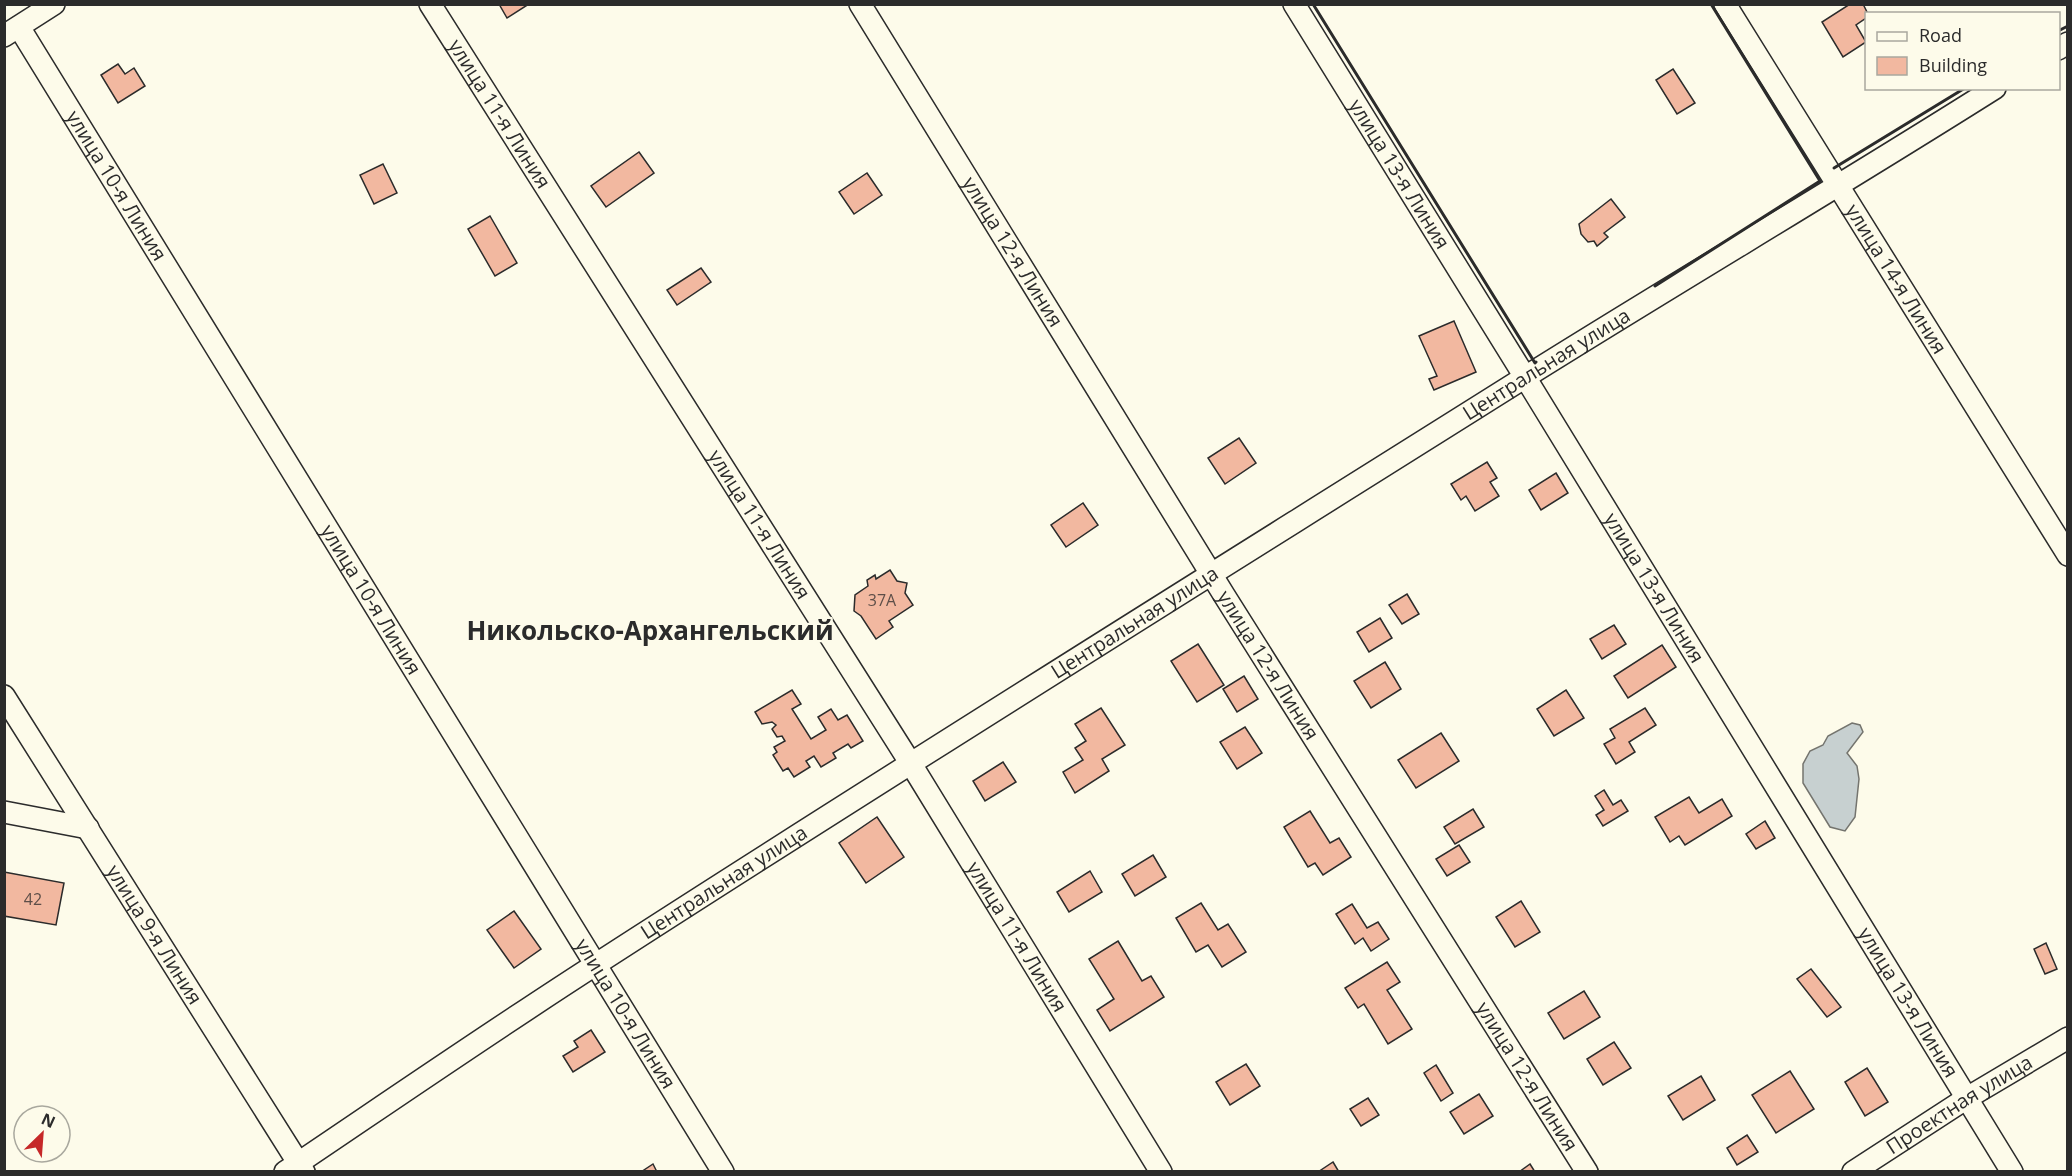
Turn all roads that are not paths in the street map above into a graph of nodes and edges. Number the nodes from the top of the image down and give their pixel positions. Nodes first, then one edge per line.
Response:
1 (54, 4) edge
2 (430, 4) edge
3 (860, 4) edge
4 (1294, 4) edge
5 (1725, 4) edge
6 (12, 32) edge
7 (1992, 90) edge
8 (1839, 187) junction
9 (1525, 377) junction
10 (2067, 555) edge
11 (1211, 573) junction
12 (4, 696) edge
13 (911, 764) junction
14 (4, 812) edge
15 (87, 828) junction
16 (595, 965) junction
17 (2067, 1038) edge
18 (1967, 1098) junction
19 (296, 1168) edge
20 (723, 1172) edge
21 (1161, 1172) edge
22 (1587, 1172) edge
23 (1852, 1172) edge
24 (2012, 1172) edge

1 - 6 street
2 - 13 street, улица 11-я Линия
3 - 11 street, улица 12-я Линия
4 - 9 street, улица 13-я Линия
5 - 8 street, улица 14-я Линия
6 - 16 street, улица 10-я Линия
7 - 8 street, Центральная улица
8 - 9 street, Центральная улица
8 - 10 street, улица 14-я Линия
9 - 11 street, Центральная улица
9 - 18 street, улица 13-я Линия
11 - 13 street, Центральная улица
11 - 22 street, улица 12-я Линия
12 - 15 street, улица 9-я Линия
13 - 16 street, Центральная улица
13 - 21 street, улица 11-я Линия
14 - 15 street
15 - 19 street, улица 9-я Линия
16 - 19 street, Центральная улица
16 - 20 street, улица 10-я Линия
17 - 18 street, Проектная улица
18 - 23 street, Проектная улица
18 - 24 street, улица 13-я Линия

